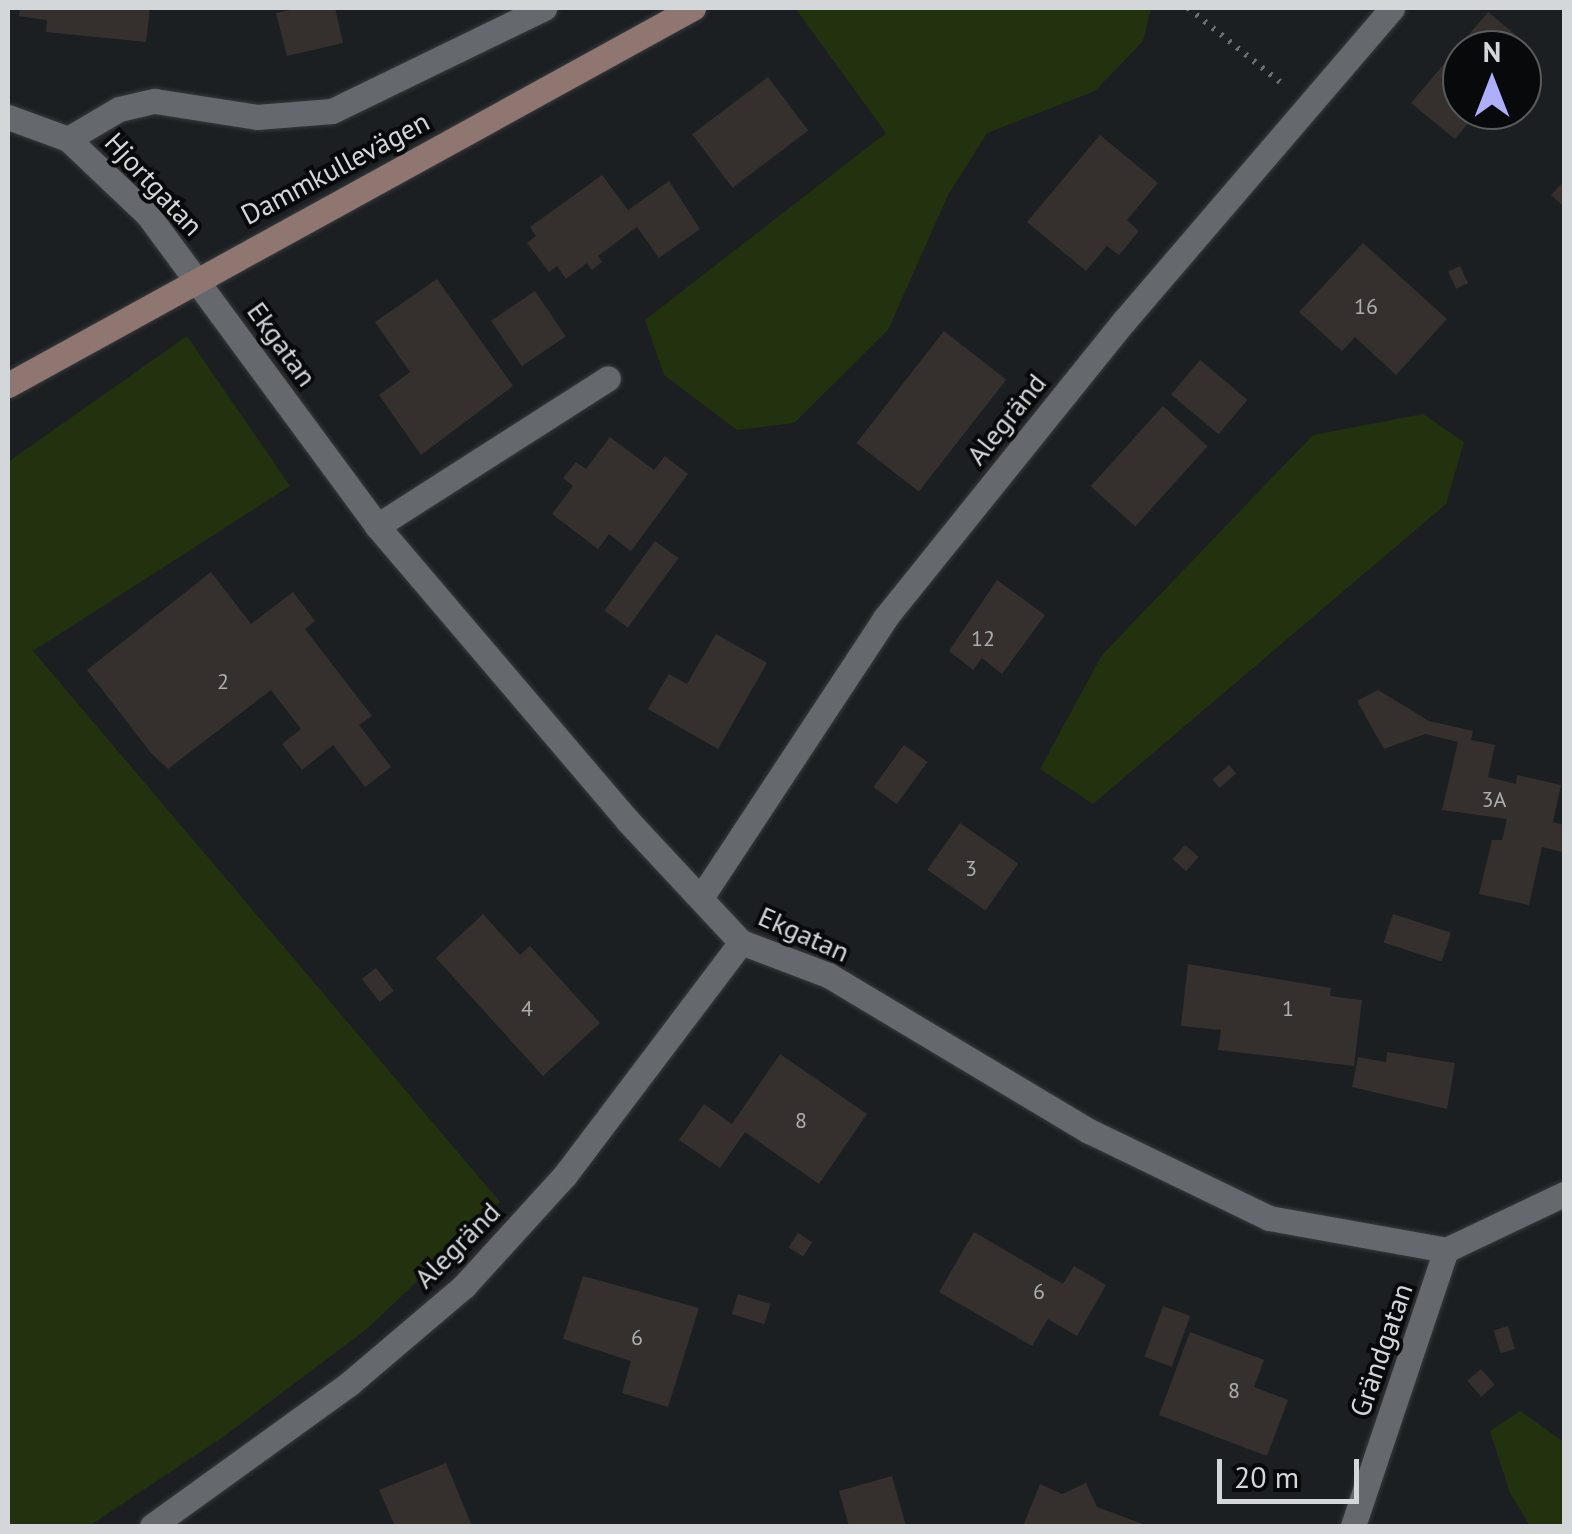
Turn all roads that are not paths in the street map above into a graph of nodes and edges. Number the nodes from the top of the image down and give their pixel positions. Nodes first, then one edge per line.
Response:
1 (544, 8) edge
2 (693, 8) edge
3 (1392, 8) edge
4 (8, 118) edge
5 (68, 140) junction
6 (197, 276) junction
7 (608, 378) dead end
8 (8, 386) edge
9 (377, 526) junction
10 (702, 896) junction
11 (741, 942) junction
12 (1564, 1194) edge
13 (1446, 1250) junction
14 (152, 1526) edge
15 (1353, 1526) edge

1 - 5 street
2 - 6 street, Dammkullevägen
3 - 10 street, Alegränd
4 - 5 street, Hjortgatan
5 - 6 street, Hjortgatan
6 - 8 street, Dammkullevägen
6 - 9 street, Ekgatan
7 - 9 street
9 - 10 street, Ekgatan
10 - 11 street, Ekgatan
11 - 13 street, Ekgatan
11 - 14 street, Alegränd
12 - 13 street
13 - 15 street, Grändgatan

